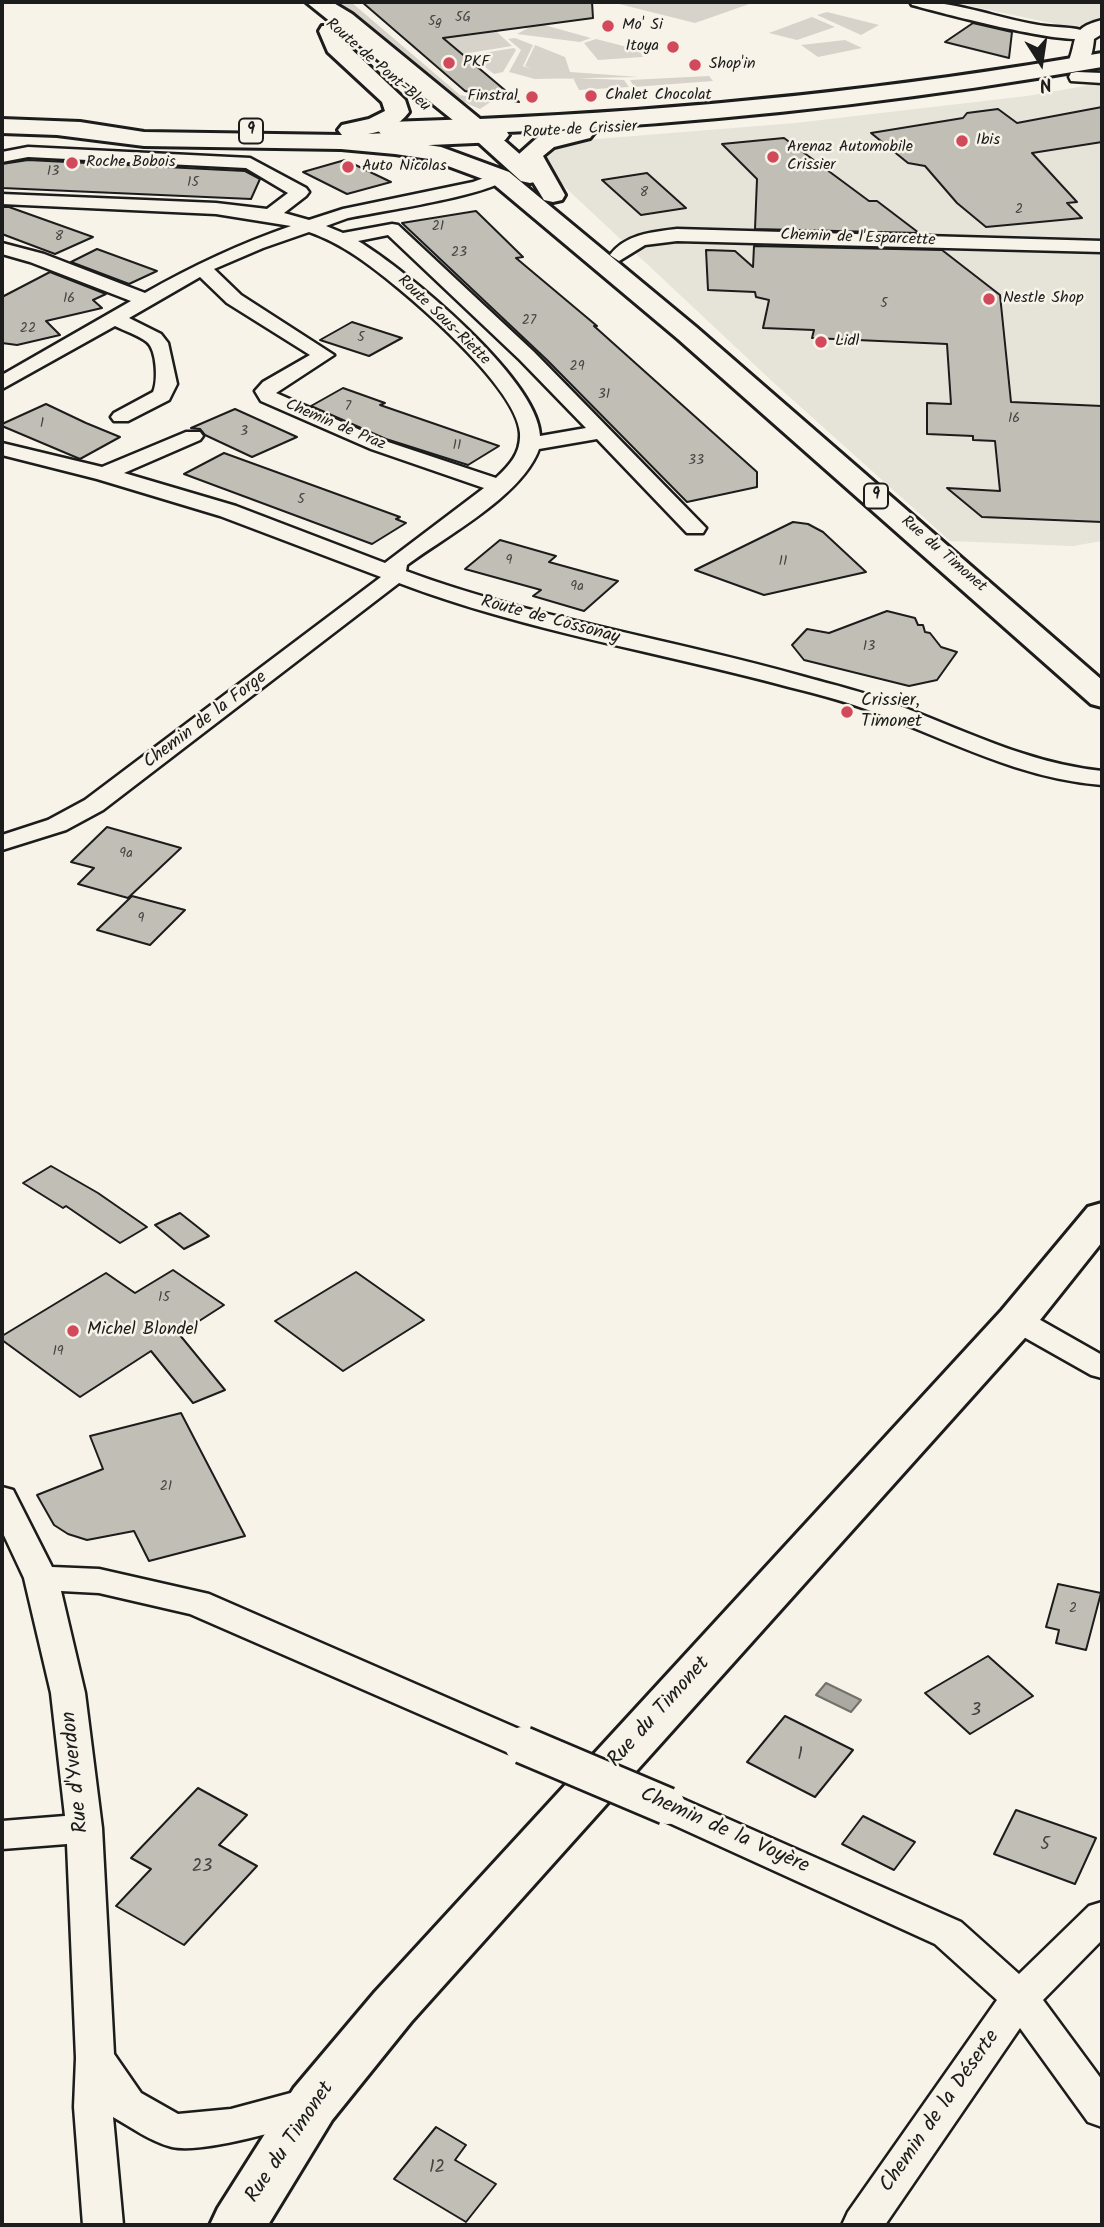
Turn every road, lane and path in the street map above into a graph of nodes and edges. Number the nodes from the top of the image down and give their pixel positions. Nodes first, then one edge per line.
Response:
1 (310, 2) edge
2 (317, 2) edge
3 (918, 2) edge
4 (334, 16) edge
5 (1102, 26) edge
6 (1084, 36) junction
7 (1102, 61) edge
8 (1077, 71) junction
9 (1102, 72) edge
10 (1102, 78) edge
11 (440, 97) junction
12 (2, 126) edge
13 (590, 126) junction
14 (465, 131) junction
15 (346, 136) junction
16 (2, 157) edge
17 (500, 177) junction
18 (553, 195) junction
19 (2, 200) edge
20 (271, 215) junction
21 (310, 226) junction
22 (341, 239) junction
23 (1102, 247) edge
24 (2, 248) edge
25 (619, 255) junction
26 (202, 268) junction
27 (450, 284) junction
28 (413, 290) junction
29 (145, 300) junction
30 (113, 318) junction
31 (687, 333) junction
32 (527, 356) junction
33 (488, 363) junction
34 (2, 383) edge
35 (121, 417) dead end
36 (602, 432) junction
37 (193, 436) dead end
38 (531, 444) junction
39 (2, 449) edge
40 (104, 474) junction
41 (499, 486) junction
42 (695, 528) dead end
43 (395, 574) junction
44 (1102, 697) edge
45 (1102, 778) edge
46 (2, 843) edge
47 (1102, 1216) edge
48 (1017, 1320) junction
49 (1102, 1368) edge
50 (2, 1498) edge
51 (41, 1578) junction
52 (84, 1828) junction
53 (2, 1835) edge
54 (1102, 1917) edge
55 (1020, 1998) junction
56 (95, 2058) junction
57 (313, 2104) junction
58 (1102, 2110) edge
59 (103, 2225) edge
60 (237, 2225) edge
61 (862, 2225) edge

1 - 4 main road, Route de Pont-Bleu
2 - 4 main road, Route de Pont-Bleu
3 - 6 street
4 - 11 main road, Route de Pont-Bleu
4 - 14 main road, Route de Pont-Bleu
4 - 15 main road
5 - 6 street
6 - 8 street
7 - 8 main road, Route de Crissier
8 - 9 main road, Route de Crissier
8 - 10 street
8 - 13 main road, Route de Crissier
11 - 13 main road
11 - 14 main road, Route de Pont-Bleu
12 - 15 main road, Route de Crissier / 9
13 - 14 main road, Route de Crissier
13 - 18 main road
14 - 15 main road, Route de Crissier
14 - 17 main road, Rue du Timonet
14 - 18 main road, Rue du Timonet / 9
15 - 17 main road, 9
16 - 20 street
17 - 21 street
17 - 31 main road, Rue du Timonet / 9
18 - 25 main road, Rue du Timonet / 9
19 - 20 street, Route Sous-Riette
20 - 21 street, Route Sous-Riette
21 - 22 street, Route Sous-Riette
21 - 26 street
22 - 27 street
22 - 28 street, Route Sous-Riette
23 - 25 street, Chemin de l'Esparcette
24 - 29 street
25 - 31 main road, Rue du Timonet / 9
26 - 29 street
26 - 41 street, Chemin de Praz
27 - 28 street
27 - 32 street
28 - 33 street, Route Sous-Riette
29 - 30 street
30 - 34 street
30 - 35 street
31 - 44 main road, Rue du Timonet / 9
32 - 33 street
32 - 36 street
33 - 38 street, Route Sous-Riette
36 - 38 street
36 - 42 street
37 - 40 street
38 - 41 street
39 - 40 street, Route de Cossonay
40 - 43 street, Route de Cossonay
41 - 43 street
43 - 45 street, Route de Cossonay
43 - 46 street, Chemin de la Forge
47 - 48 main road, Rue du Timonet
48 - 49 street
48 - 57 main road, Rue du Timonet
50 - 51 street, Rue d'Yverdon
51 - 52 street, Rue d'Yverdon
51 - 55 street, Chemin de la Voyère, bridge
52 - 53 street
52 - 56 street, Rue d'Yverdon
54 - 55 street, Chemin de la Déserte
55 - 58 street, Chemin de la Voyère
55 - 61 street, Chemin de la Déserte
56 - 57 street
56 - 59 street, Rue d'Yverdon
57 - 60 main road, Rue du Timonet

